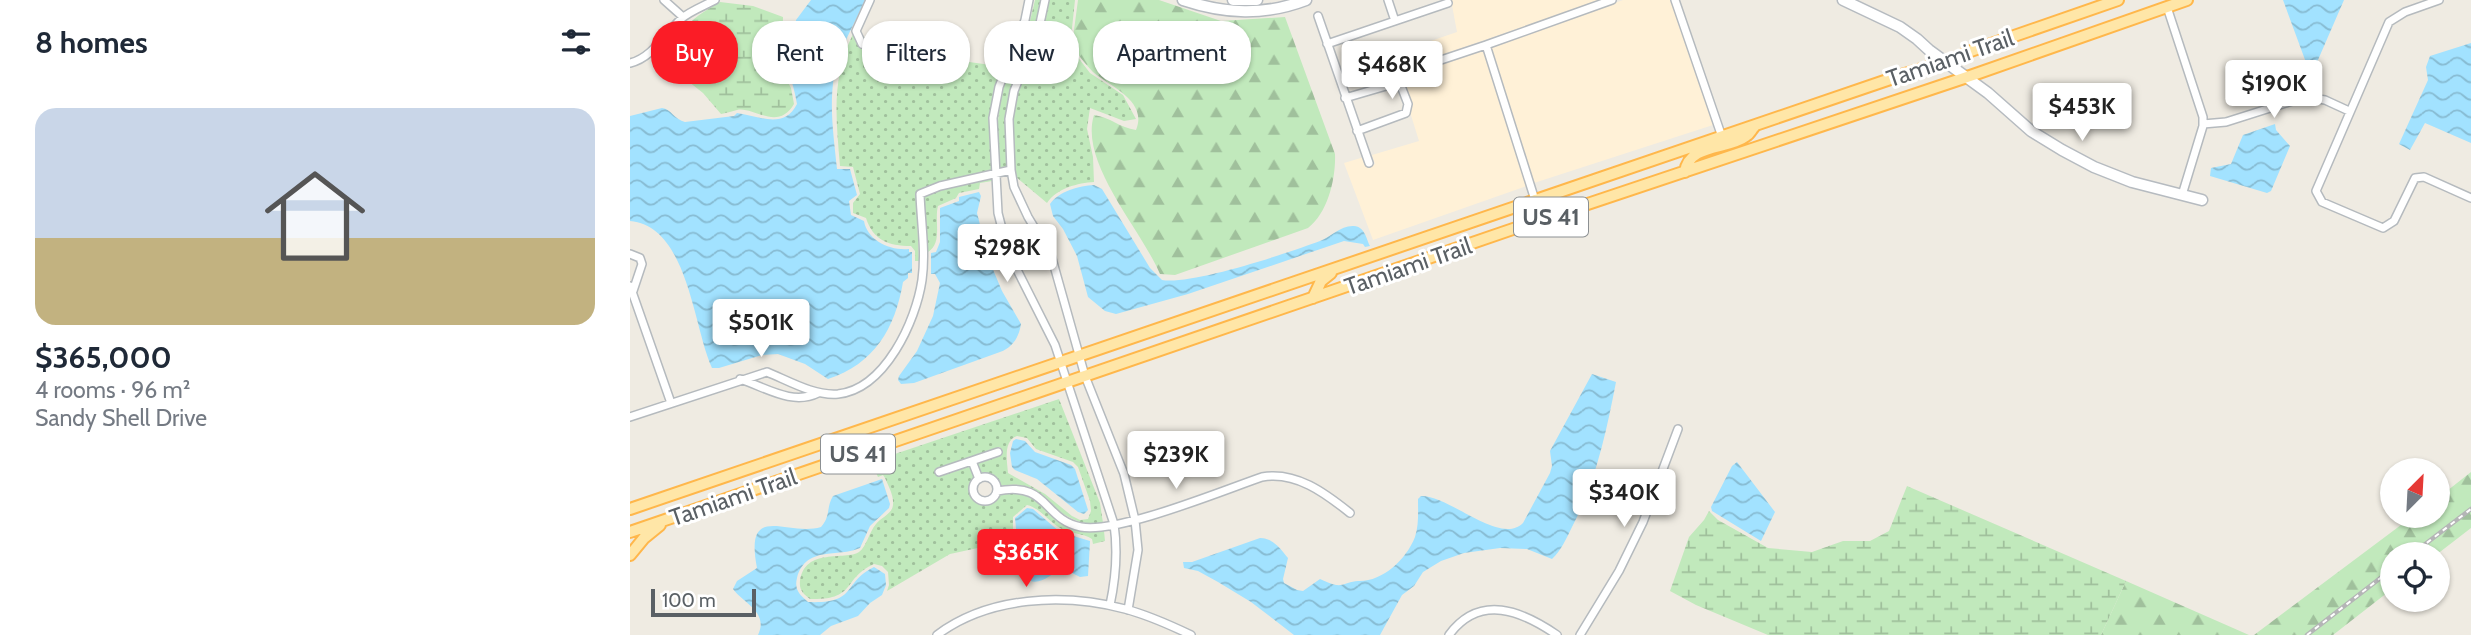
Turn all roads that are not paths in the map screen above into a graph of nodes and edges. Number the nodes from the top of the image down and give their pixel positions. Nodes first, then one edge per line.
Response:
1 (664, 0) edge
2 (715, 0) edge
3 (870, 0) edge
4 (1030, 0) edge
5 (1045, 0) edge
6 (1183, 0) edge
7 (1234, 0) edge
8 (1256, 0) edge
9 (1306, 0) edge
10 (1388, 0) edge
11 (1612, 0) edge
12 (1675, 0) edge
13 (1843, 0) edge
14 (2118, 0) edge
15 (2187, 0) edge
16 (2439, 0) edge
17 (1448, 3) dead end
18 (1434, 4) edge
19 (2167, 7) junction
20 (1318, 16) dead end
21 (683, 17) junction
22 (1395, 20) junction
23 (862, 44) dead end
24 (1327, 44) junction
25 (1486, 45) junction
26 (1945, 62) junction
27 (630, 63) edge
28 (1420, 66) dead end
29 (1967, 78) junction
30 (1345, 98) junction
31 (2349, 111) junction
32 (2203, 124) junction
33 (1756, 125) junction
34 (1357, 131) junction
35 (1721, 137) junction
36 (1369, 163) dead end
37 (1011, 170) junction
38 (1685, 172) junction
39 (995, 174) junction
40 (2182, 195) junction
41 (2471, 198) edge
42 (1535, 200) junction
43 (2202, 200) dead end
44 (1513, 229) junction
45 (630, 254) edge
46 (1339, 267) junction
47 (631, 288) edge
48 (1313, 298) junction
49 (1079, 356) junction
50 (1061, 363) junction
51 (772, 374) junction
52 (1085, 376) junction
53 (740, 379) junction
54 (1068, 382) junction
55 (765, 390) junction
56 (818, 393) junction
57 (671, 403) junction
58 (630, 417) edge
59 (1678, 429) dead end
60 (998, 452) dead end
61 (972, 461) junction
62 (939, 472) dead end
63 (979, 479) junction
64 (997, 491) junction
65 (630, 509) edge
66 (1350, 513) dead end
67 (667, 519) junction
68 (1135, 520) junction
69 (1114, 524) junction
70 (630, 532) edge
71 (630, 555) edge
72 (1110, 605) junction
73 (1128, 610) junction
74 (937, 635) edge
75 (1191, 635) edge
76 (1449, 635) edge
77 (1557, 635) edge
78 (1580, 635) edge

1 - 21 street
2 - 21 street
3 - 23 street
4 - 39 street
5 - 37 street
6 - 9 street
7 - 8 street
10 - 22 street
11 - 25 street
12 - 35 street
13 - 26 street
14 - 26 main road, Tamiami Trail / US 41
15 - 19 main road, Tamiami Trail / US 41
16 - 31 street
17 - 18 street
18 - 22 street
19 - 29 main road, Tamiami Trail / US 41
19 - 32 street
20 - 24 street
21 - 27 street
22 - 24 street
24 - 30 street
25 - 28 street
25 - 42 street
26 - 29 street
26 - 33 main road, Tamiami Trail / US 41
29 - 38 main road, Tamiami Trail / US 41
29 - 40 street
30 - 34 street
30 - 34 street
31 - 32 street
31 - 41 street
32 - 40 street
33 - 35 main road, Tamiami Trail / US 41
33 - 38 main road
34 - 36 street
35 - 42 main road, Tamiami Trail / US 41
37 - 39 street
37 - 49 street
38 - 44 main road, Tamiami Trail / US 41
39 - 50 street
39 - 56 street
40 - 43 street
42 - 44 main road
42 - 46 main road, Tamiami Trail / US 41
44 - 48 main road, Tamiami Trail / US 41
45 - 47 street
46 - 48 main road
46 - 49 main road, Tamiami Trail / US 41
47 - 57 street
48 - 52 main road, Tamiami Trail / US 41
49 - 50 main road, Tamiami Trail / US 41
49 - 52 street
50 - 54 street
50 - 65 main road, Tamiami Trail / US 41
51 - 53 street
51 - 55 street
51 - 56 street
52 - 54 main road, Tamiami Trail / US 41
52 - 68 street
53 - 55 street
53 - 57 street
54 - 67 main road, Tamiami Trail / US 41
54 - 69 street
55 - 56 street
57 - 58 street
59 - 78 street
60 - 61 street
61 - 62 street
61 - 63 street
63 - 64 street
63 - 64 street
64 - 69 street
66 - 68 street
67 - 70 main road, Tamiami Trail / US 41
67 - 71 main road
68 - 69 street
68 - 73 street
69 - 72 street
72 - 73 street
72 - 74 street
73 - 75 street
76 - 77 street

